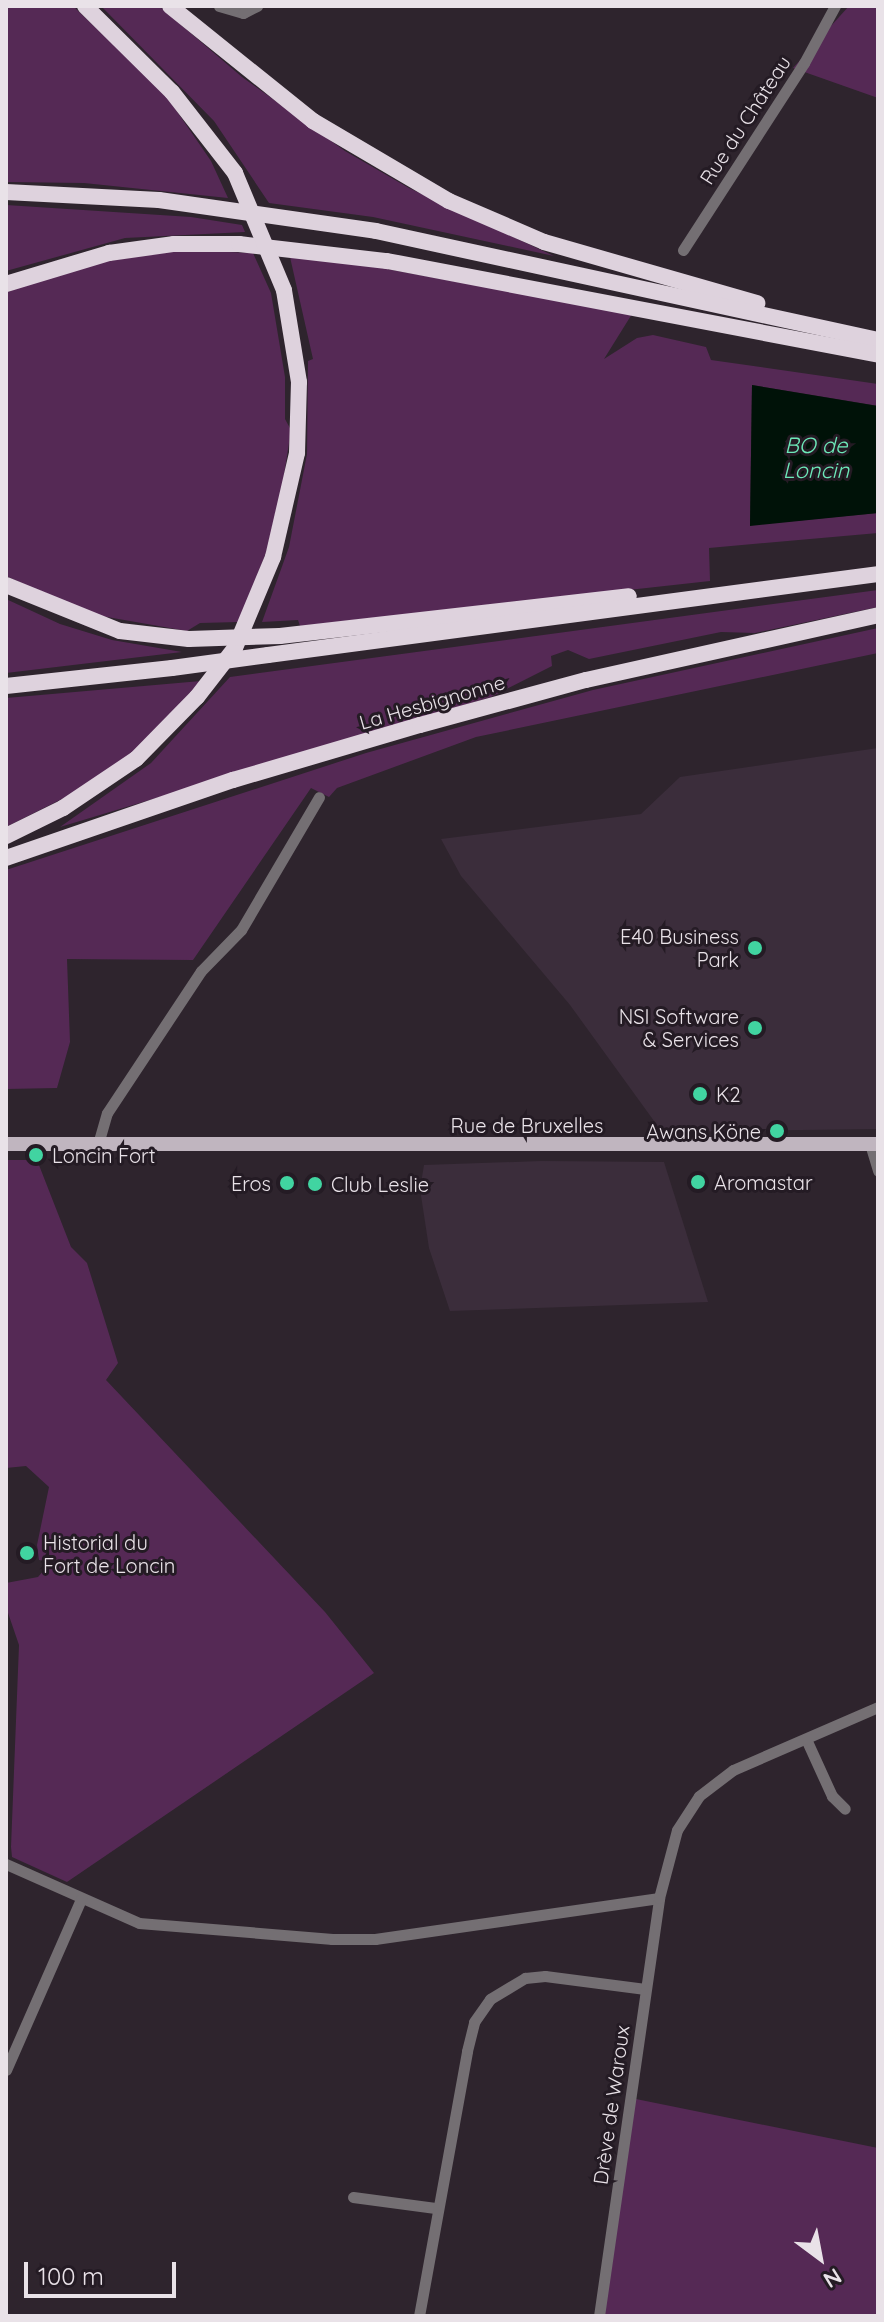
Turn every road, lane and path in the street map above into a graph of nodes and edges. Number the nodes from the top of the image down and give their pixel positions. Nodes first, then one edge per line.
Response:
1 (85, 6) edge
2 (170, 6) edge
3 (219, 6) edge
4 (257, 6) edge
5 (835, 6) edge
6 (6, 192) edge
7 (683, 250) dead end
8 (6, 284) edge
9 (777, 318) junction
10 (878, 340) edge
11 (878, 355) edge
12 (878, 574) edge
13 (791, 584) junction
14 (6, 585) edge
15 (878, 615) edge
16 (6, 686) edge
17 (319, 797) dead end
18 (6, 836) edge
19 (6, 858) edge
20 (6, 1144) edge
21 (98, 1144) junction
22 (874, 1144) edge
23 (878, 1171) edge
24 (878, 1707) edge
25 (806, 1739) junction
26 (845, 1809) dead end
27 (6, 1864) edge
28 (659, 1898) junction
29 (81, 1899) junction
30 (645, 1989) junction
31 (6, 2070) edge
32 (353, 2197) dead end
33 (435, 2208) junction
34 (419, 2316) edge
35 (599, 2316) edge

1 - 18 highway, bridge
2 - 9 highway
3 - 4 street
5 - 7 street, Rue du Château
6 - 9 highway
8 - 11 highway
9 - 10 highway
12 - 13 highway
13 - 14 highway, bridge
13 - 16 highway, bridge
15 - 19 highway, La Hesbignonne
17 - 21 street
20 - 21 main road, Rue de Bruxelles
21 - 22 main road, Rue de Bruxelles
22 - 23 street
24 - 25 street, Drève de Waroux
25 - 26 street
25 - 28 street, Drève de Waroux
27 - 29 street
28 - 29 street
28 - 30 street, Drève de Waroux
29 - 31 street
30 - 33 street
30 - 35 street, Drève de Waroux
32 - 33 street
33 - 34 street

